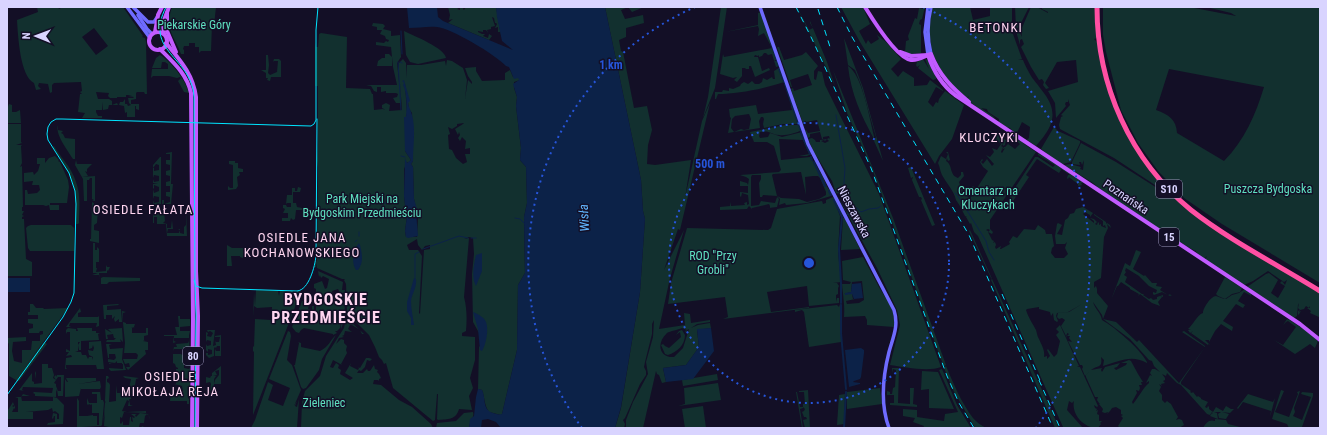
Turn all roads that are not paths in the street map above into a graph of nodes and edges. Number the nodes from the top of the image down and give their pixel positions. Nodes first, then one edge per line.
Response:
1 (127, 7) edge
2 (133, 7) edge
3 (162, 7) edge
4 (169, 7) edge
5 (760, 7) edge
6 (865, 7) edge
7 (928, 7) edge
8 (931, 7) edge
9 (1098, 7) edge
10 (166, 13) junction
11 (158, 16) junction
12 (164, 34) junction
13 (152, 35) junction
14 (926, 42) junction
15 (166, 43) junction
16 (160, 49) junction
17 (930, 55) junction
18 (923, 56) junction
19 (179, 57) junction
20 (931, 62) junction
21 (991, 119) junction
22 (1320, 291) edge
23 (1320, 340) edge
24 (192, 428) edge
25 (197, 428) edge
26 (889, 428) edge

1 - 13 main road
2 - 11 main road
2 - 13 main road
3 - 11 main road
4 - 10 main road
5 - 26 main road, Nieszawska
6 - 18 main road
7 - 14 main road
8 - 17 main road
9 - 22 highway, S10
10 - 12 main road
10 - 19 main road
11 - 13 main road
12 - 13 main road
12 - 15 main road
13 - 16 main road, 80
14 - 17 main road
14 - 18 main road
15 - 16 main road
15 - 19 main road, 80
16 - 24 main road, 80
17 - 18 main road
17 - 20 main road, Poznańska / 15
17 - 21 main road, Poznańska / 15
18 - 20 main road
19 - 25 main road, 80
20 - 21 main road, Poznańska / 15
21 - 23 main road, Poznańska / 15

